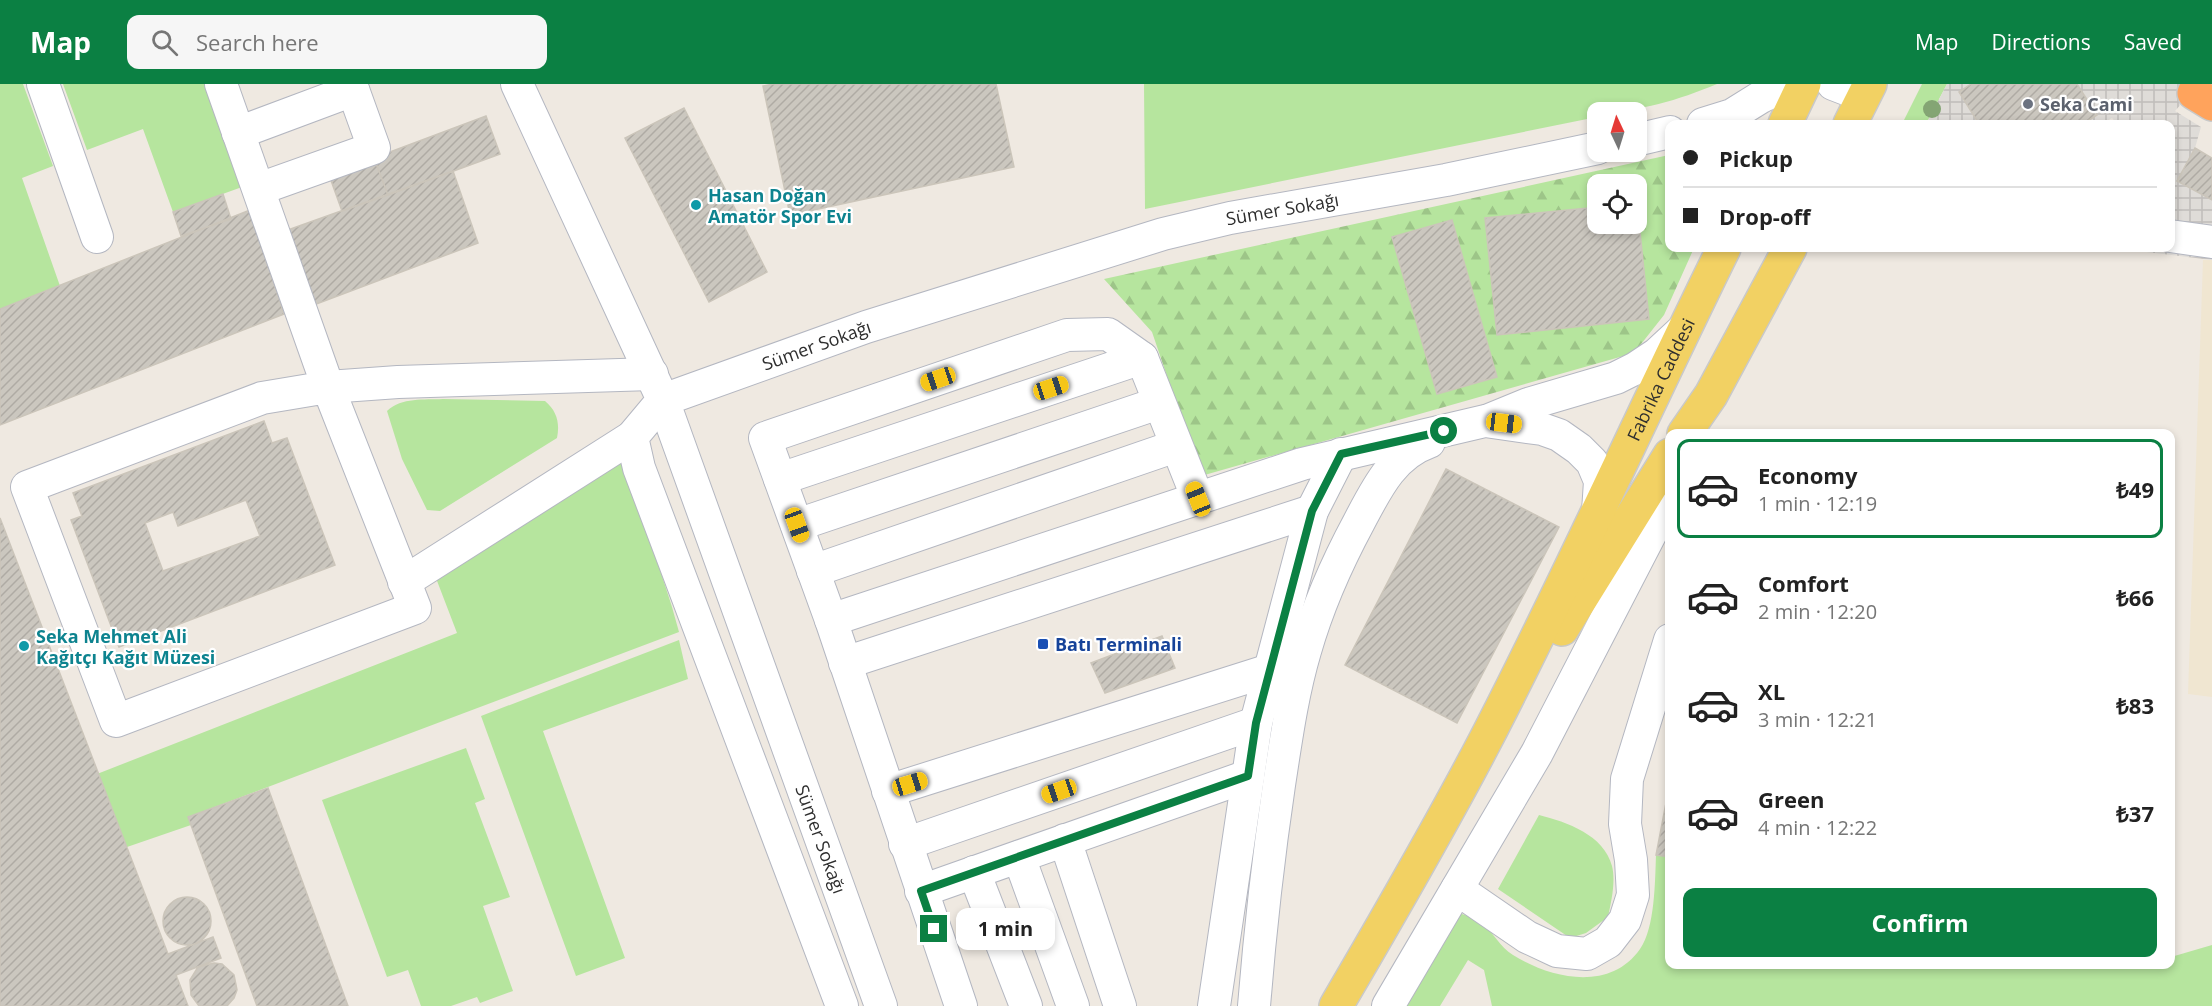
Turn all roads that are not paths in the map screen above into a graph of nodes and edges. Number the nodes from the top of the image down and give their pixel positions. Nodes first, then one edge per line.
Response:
1 (43, 84) edge
2 (221, 84) edge
3 (517, 84) edge
4 (1788, 84) edge
5 (1804, 84) edge
6 (1833, 84) edge
7 (352, 87) edge
8 (1861, 102) edge
9 (1716, 120) edge
10 (1787, 120) edge
11 (238, 133) junction
12 (1587, 150) edge
13 (259, 189) junction
14 (97, 237) dead end
15 (2175, 237) edge
16 (2212, 242) edge
17 (1722, 252) edge
18 (1788, 252) edge
19 (1684, 329) junction
20 (1142, 358) junction
21 (328, 387) junction
22 (657, 387) junction
23 (1711, 395) junction
24 (1159, 403) junction
25 (1485, 421) junction
26 (1687, 429) edge
27 (1698, 429) edge
28 (632, 437) junction
29 (1176, 446) junction
30 (1341, 454) junction
31 (1665, 463) edge
32 (780, 479) junction
33 (1198, 499) junction
34 (1665, 506) edge
35 (1312, 511) junction
36 (1598, 512) junction
37 (797, 525) junction
38 (813, 571) junction
39 (404, 582) junction
40 (831, 620) junction
41 (1665, 656) edge
42 (845, 663) junction
43 (1270, 670) junction
44 (1256, 723) junction
45 (1484, 742) junction
46 (1248, 776) junction
47 (888, 791) junction
48 (1065, 840) junction
49 (905, 844) junction
50 (1019, 857) junction
51 (974, 872) junction
52 (1457, 889) junction
53 (921, 891) junction
54 (842, 1006) edge
55 (881, 1006) edge
56 (961, 1006) edge
57 (1026, 1006) edge
58 (1073, 1006) edge
59 (1120, 1006) edge
60 (1214, 1006) edge
61 (1254, 1006) edge
62 (1336, 1006) edge
63 (1388, 1006) edge

1 - 14 street
2 - 11 street
3 - 22 street
4 - 9 street
5 - 10 main road
6 - 8 street
7 - 11 street
7 - 13 street
11 - 13 street
12 - 22 street, Sümer Sokağı
13 - 21 street
15 - 16 street
17 - 19 main road, Fabrika Caddesi
18 - 23 main road
19 - 25 street
19 - 36 main road, Fabrika Caddesi
20 - 24 street
20 - 32 street
20 - 32 street
21 - 22 street
21 - 39 street
21 - 39 street
22 - 28 street
22 - 55 street, Sümer Sokağı
23 - 26 main road
23 - 27 street
24 - 29 street
24 - 37 street
25 - 30 street
25 - 36 street
25 - 61 street
28 - 39 street
28 - 54 street
29 - 33 street
29 - 38 street
30 - 33 street
30 - 35 street
31 - 45 main road
32 - 37 street
33 - 40 street
34 - 52 street
35 - 42 street
35 - 43 street
36 - 45 main road, Fabrika Caddesi
37 - 38 street
38 - 40 street
40 - 42 street
41 - 52 street
42 - 47 street
43 - 44 street
43 - 47 street
44 - 46 street
44 - 49 street
45 - 62 main road
46 - 48 street
46 - 60 street
47 - 49 street
48 - 50 street
48 - 59 street
49 - 53 street
50 - 51 street
50 - 58 street
51 - 53 street
51 - 57 street
52 - 63 street
53 - 56 street

